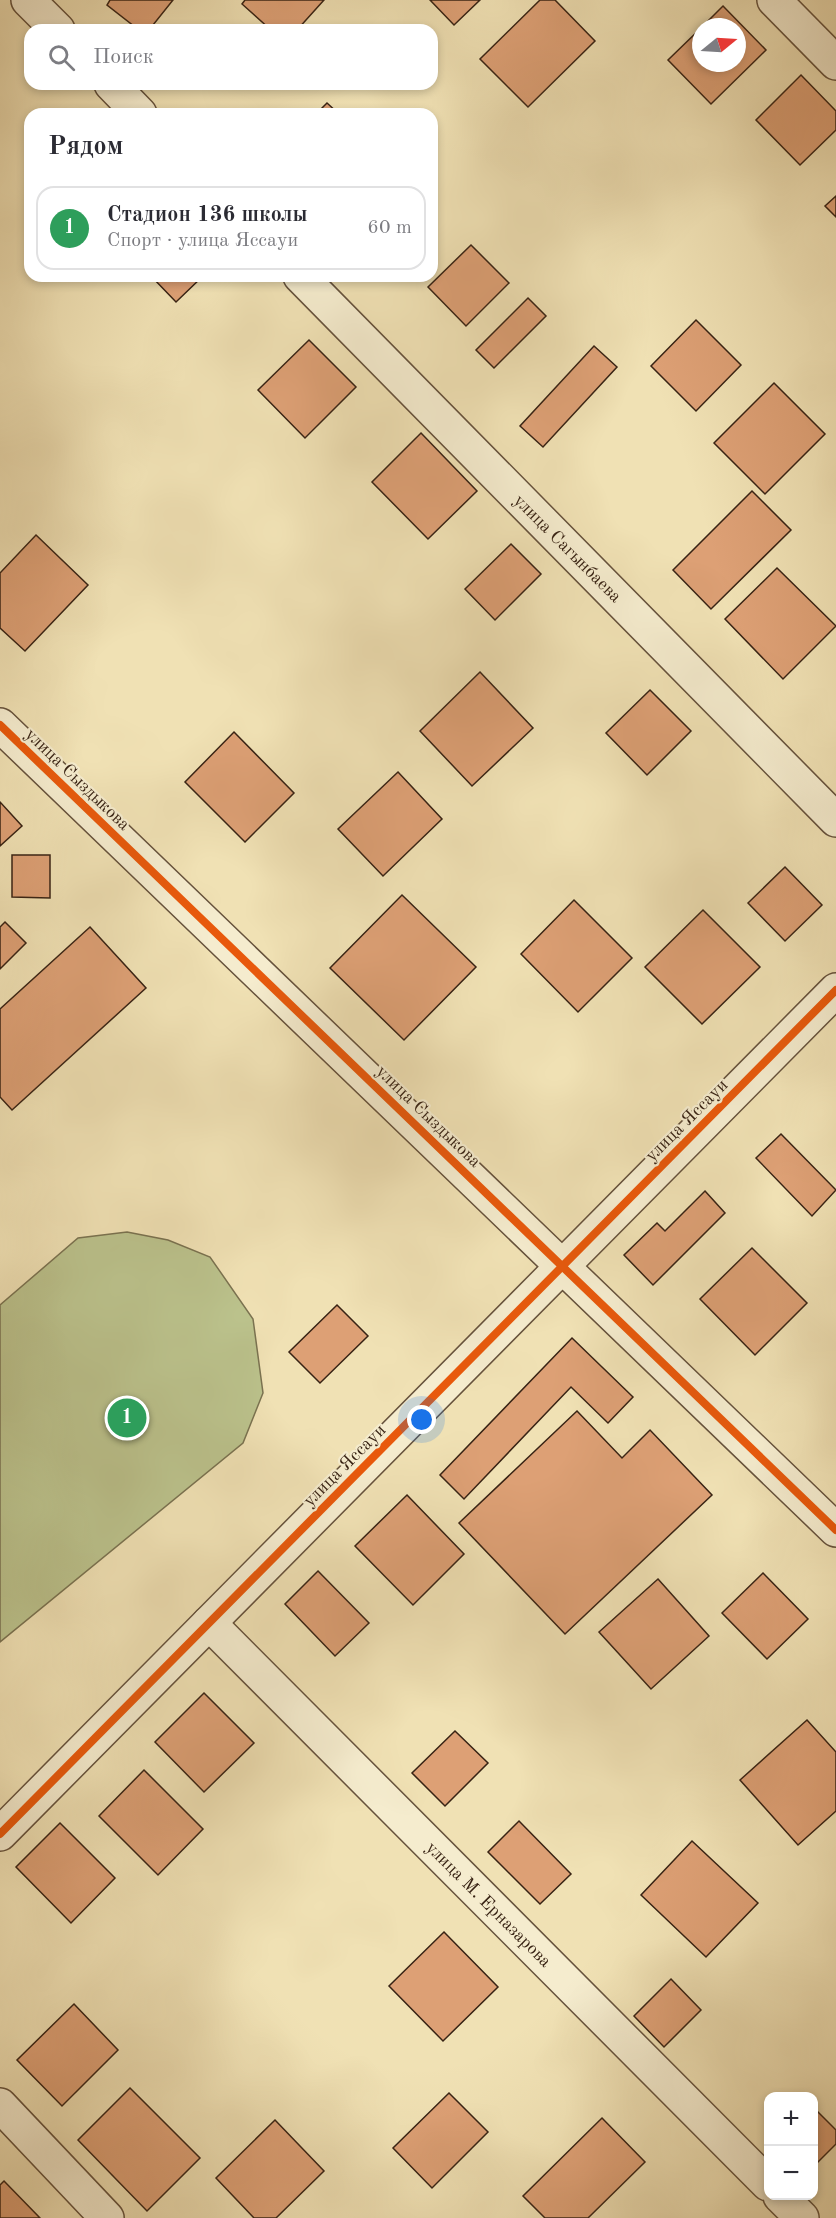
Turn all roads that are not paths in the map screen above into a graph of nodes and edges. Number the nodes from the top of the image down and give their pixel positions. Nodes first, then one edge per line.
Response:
1 (28, 0) edge
2 (774, 0) edge
3 (52, 24) edge
4 (836, 63) edge
5 (117, 90) edge
6 (135, 108) edge
7 (306, 282) edge
8 (0, 725) edge
9 (836, 820) edge
10 (836, 990) edge
11 (563, 1265) junction
12 (836, 1530) edge
13 (209, 1623) junction
14 (0, 1834) edge
15 (0, 2105) edge
16 (764, 2180) edge
17 (784, 2200) edge
18 (107, 2218) edge
19 (802, 2218) edge

1 - 3 street
2 - 4 street
5 - 6 street
7 - 9 street, улица Сагынбаева
8 - 11 street, улица Сыздыкова
10 - 11 street, улица Яссауи
11 - 12 street, улица Сыздыкова
11 - 13 street, улица Яссауи
13 - 14 street, улица Яссауи
13 - 16 street, улица М. Ерназарова
15 - 18 street
17 - 19 street

